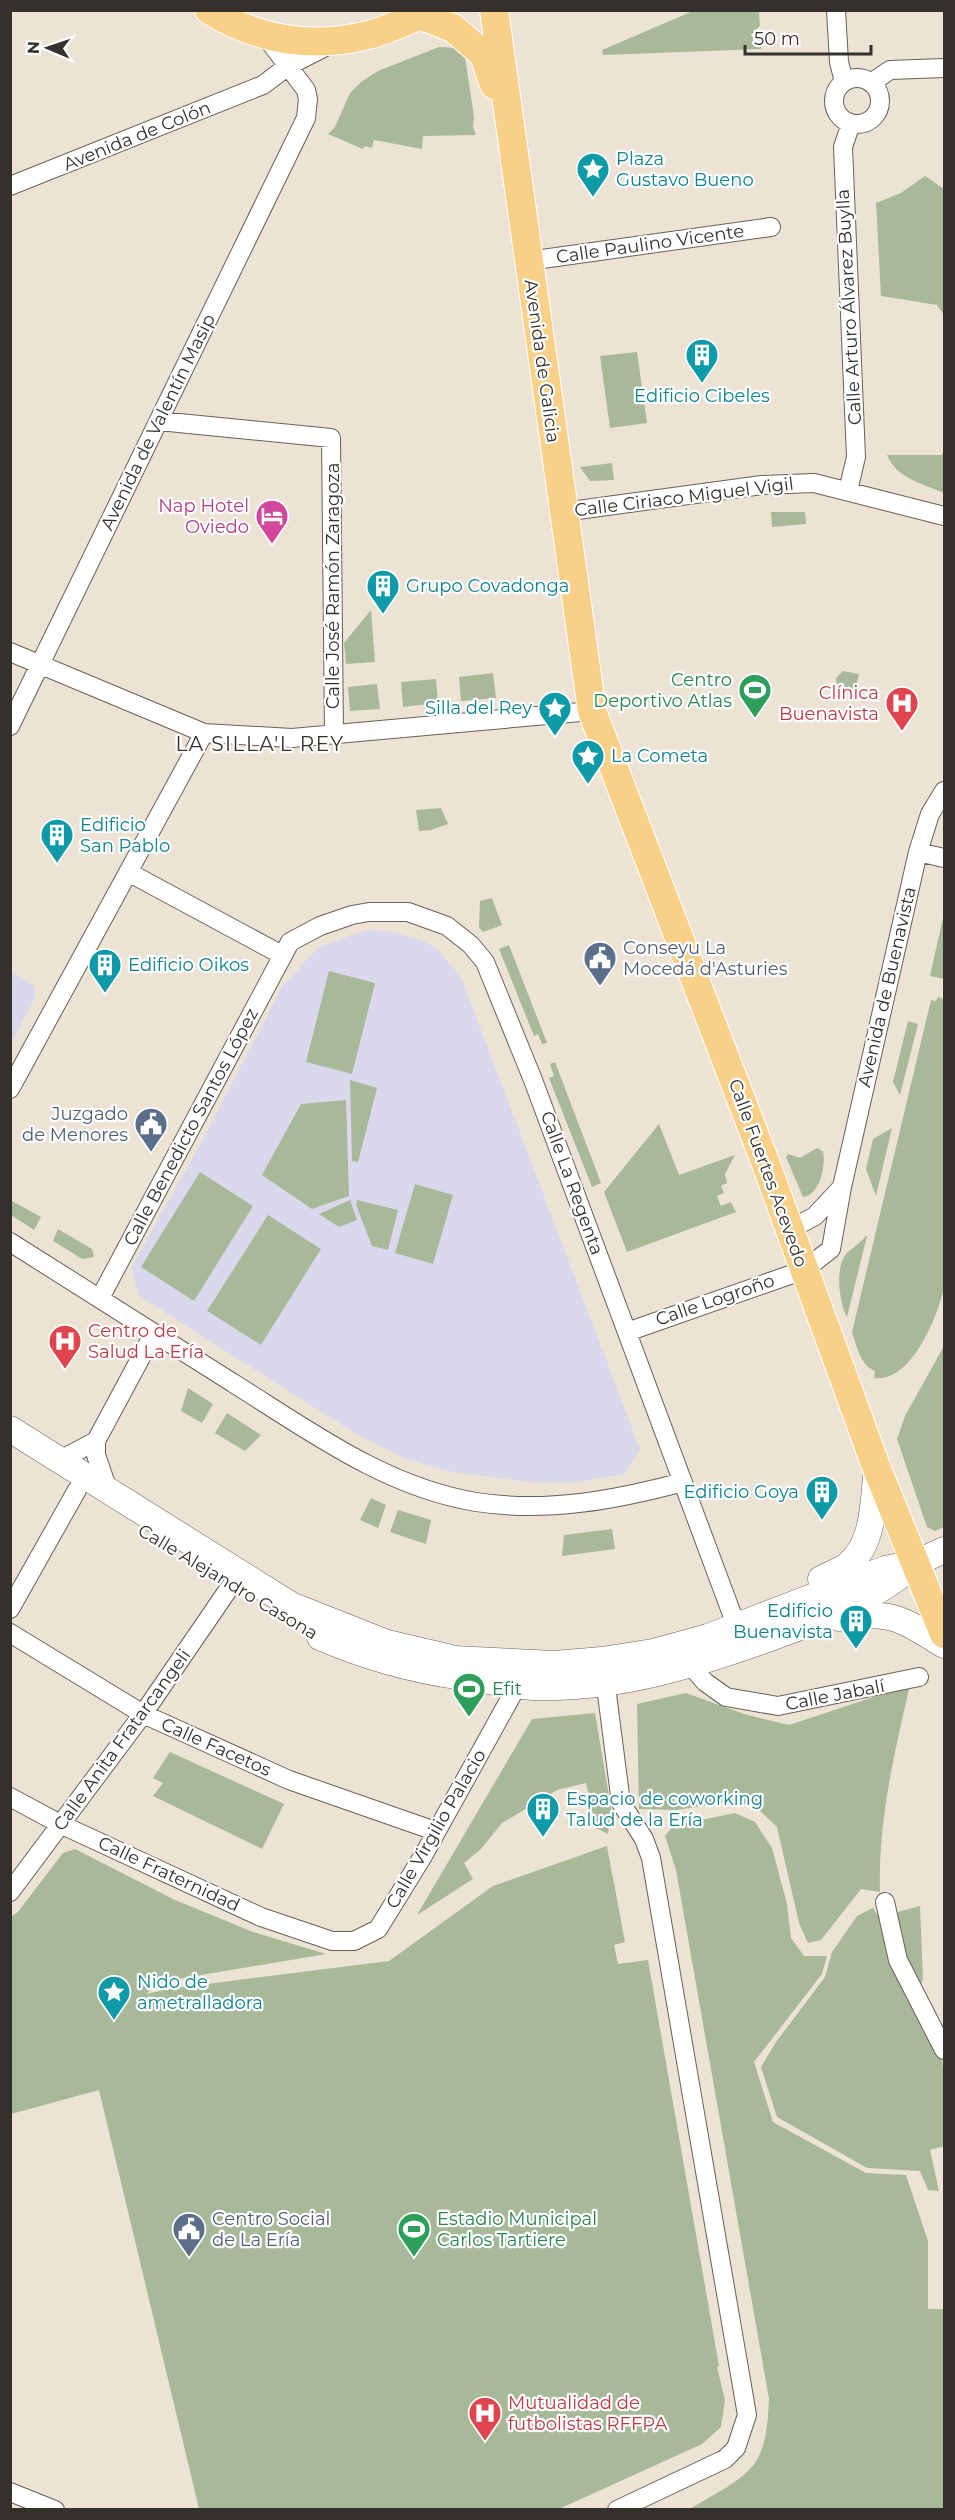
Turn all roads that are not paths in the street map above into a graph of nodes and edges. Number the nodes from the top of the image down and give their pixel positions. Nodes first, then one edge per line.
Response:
1 (209, 10) edge
2 (494, 10) edge
3 (836, 10) edge
4 (426, 13) edge
5 (266, 37) junction
6 (338, 41) junction
7 (288, 66) junction
8 (945, 68) edge
9 (844, 82) junction
10 (871, 83) junction
11 (263, 85) junction
12 (306, 90) junction
13 (851, 123) junction
14 (511, 137) junction
15 (10, 186) edge
16 (771, 227) dead end
17 (528, 261) junction
18 (159, 421) junction
19 (848, 491) junction
20 (563, 512) junction
21 (945, 516) edge
22 (10, 652) edge
23 (40, 665) junction
24 (592, 711) junction
25 (10, 726) edge
26 (204, 733) junction
27 (334, 734) junction
28 (945, 791) edge
29 (918, 852) junction
30 (945, 858) edge
31 (128, 872) junction
32 (282, 955) junction
33 (10, 1089) edge
34 (842, 1187) junction
35 (789, 1230) junction
36 (10, 1242) edge
37 (804, 1270) junction
38 (100, 1298) junction
39 (627, 1332) junction
40 (154, 1333) junction
41 (10, 1429) edge
42 (96, 1441) junction
43 (10, 1448) edge
44 (60, 1460) junction
45 (877, 1469) junction
46 (683, 1482) junction
47 (77, 1490) junction
48 (108, 1490) junction
49 (945, 1550) edge
50 (916, 1563) junction
51 (230, 1587) junction
52 (10, 1609) edge
53 (813, 1623) junction
54 (736, 1625) junction
55 (10, 1633) edge
56 (945, 1634) edge
57 (945, 1645) edge
58 (691, 1666) junction
59 (604, 1672) junction
60 (919, 1677) dead end
61 (517, 1686) junction
62 (143, 1714) junction
63 (10, 1797) edge
64 (60, 1824) junction
65 (435, 1831) junction
66 (10, 1892) edge
67 (885, 1902) dead end
68 (332, 1941) joint
69 (945, 2050) edge
70 (10, 2492) edge
71 (55, 2510) edge
72 (618, 2510) edge

1 - 5 highway
2 - 14 highway, Avenida de Galicia
3 - 9 street
4 - 6 highway
4 - 14 highway
5 - 6 highway
5 - 7 street
5 - 11 street
6 - 7 street, Avenida de Colón
7 - 11 street, Avenida de Colón
7 - 12 street
8 - 10 street
9 - 10 street
9 - 13 street
10 - 13 street
11 - 12 street
11 - 15 street, Avenida de Colón
12 - 18 street, Avenida de Valentín Masip
13 - 19 street, Calle Arturo Álvarez Buylla
14 - 17 highway, Avenida de Galicia
16 - 17 street, Calle Paulino Vicente
17 - 20 highway, Avenida de Galicia
18 - 23 street, Avenida de Valentín Masip
18 - 27 street, Calle José Ramón Zaragoza
19 - 20 street, Calle Ciriaco Miguel Vigil
19 - 21 street, Calle Ciriaco Miguel Vigil
20 - 24 highway, Avenida de Galicia
22 - 23 street
23 - 25 street, Avenida de Valentín Masip
23 - 26 street
24 - 27 street
24 - 35 highway, Calle Fuertes Acevedo
26 - 27 street
26 - 31 street
28 - 29 street, Avenida de Buenavista
29 - 30 street
29 - 34 street, Avenida de Buenavista
31 - 32 street
31 - 33 street
32 - 38 street, Calle Benedicto Santos López
32 - 39 street, Calle La Regenta
34 - 35 street
34 - 37 street, Avenida de Buenavista
35 - 37 highway, Calle Fuertes Acevedo
36 - 38 street
37 - 39 street, Calle Logroño
37 - 45 highway, Calle Fuertes Acevedo
38 - 40 street
39 - 46 street, Calle La Regenta
40 - 42 street
40 - 46 street
41 - 44 main road, Calle Alejandro Casona
42 - 44 street
42 - 48 street
43 - 47 main road, Calle Alejandro Casona
44 - 48 main road, Calle Alejandro Casona
45 - 50 highway, Calle Fuertes Acevedo
45 - 54 main road, Calle Alejandro Casona
46 - 54 street, Calle La Regenta
47 - 51 main road, Calle Alejandro Casona
47 - 52 street
48 - 59 main road, Calle Alejandro Casona
49 - 50 main road
50 - 53 main road, Calle Alejandro Casona
50 - 54 main road, Calle Alejandro Casona
50 - 56 highway, Calle Fuertes Acevedo
51 - 61 main road, Calle Alejandro Casona
51 - 62 street, Calle Anita Fratarcangeli
53 - 57 main road, Calle Alejandro Casona
53 - 58 main road, Calle Alejandro Casona
54 - 59 main road, Calle Alejandro Casona
55 - 62 street, Calle Facetos
58 - 59 main road, Calle Alejandro Casona
58 - 60 street, Calle Jabalí
59 - 61 main road, Calle Alejandro Casona
59 - 72 street
61 - 65 street, Calle Virgilio Palacio
62 - 64 street, Calle Anita Fratarcangeli
62 - 65 street, Calle Facetos
63 - 64 street, Calle Fraternidad
64 - 66 street, Calle Anita Fratarcangeli
64 - 68 street, Calle Fraternidad
65 - 68 street, Calle Virgilio Palacio
67 - 69 street
70 - 71 street

